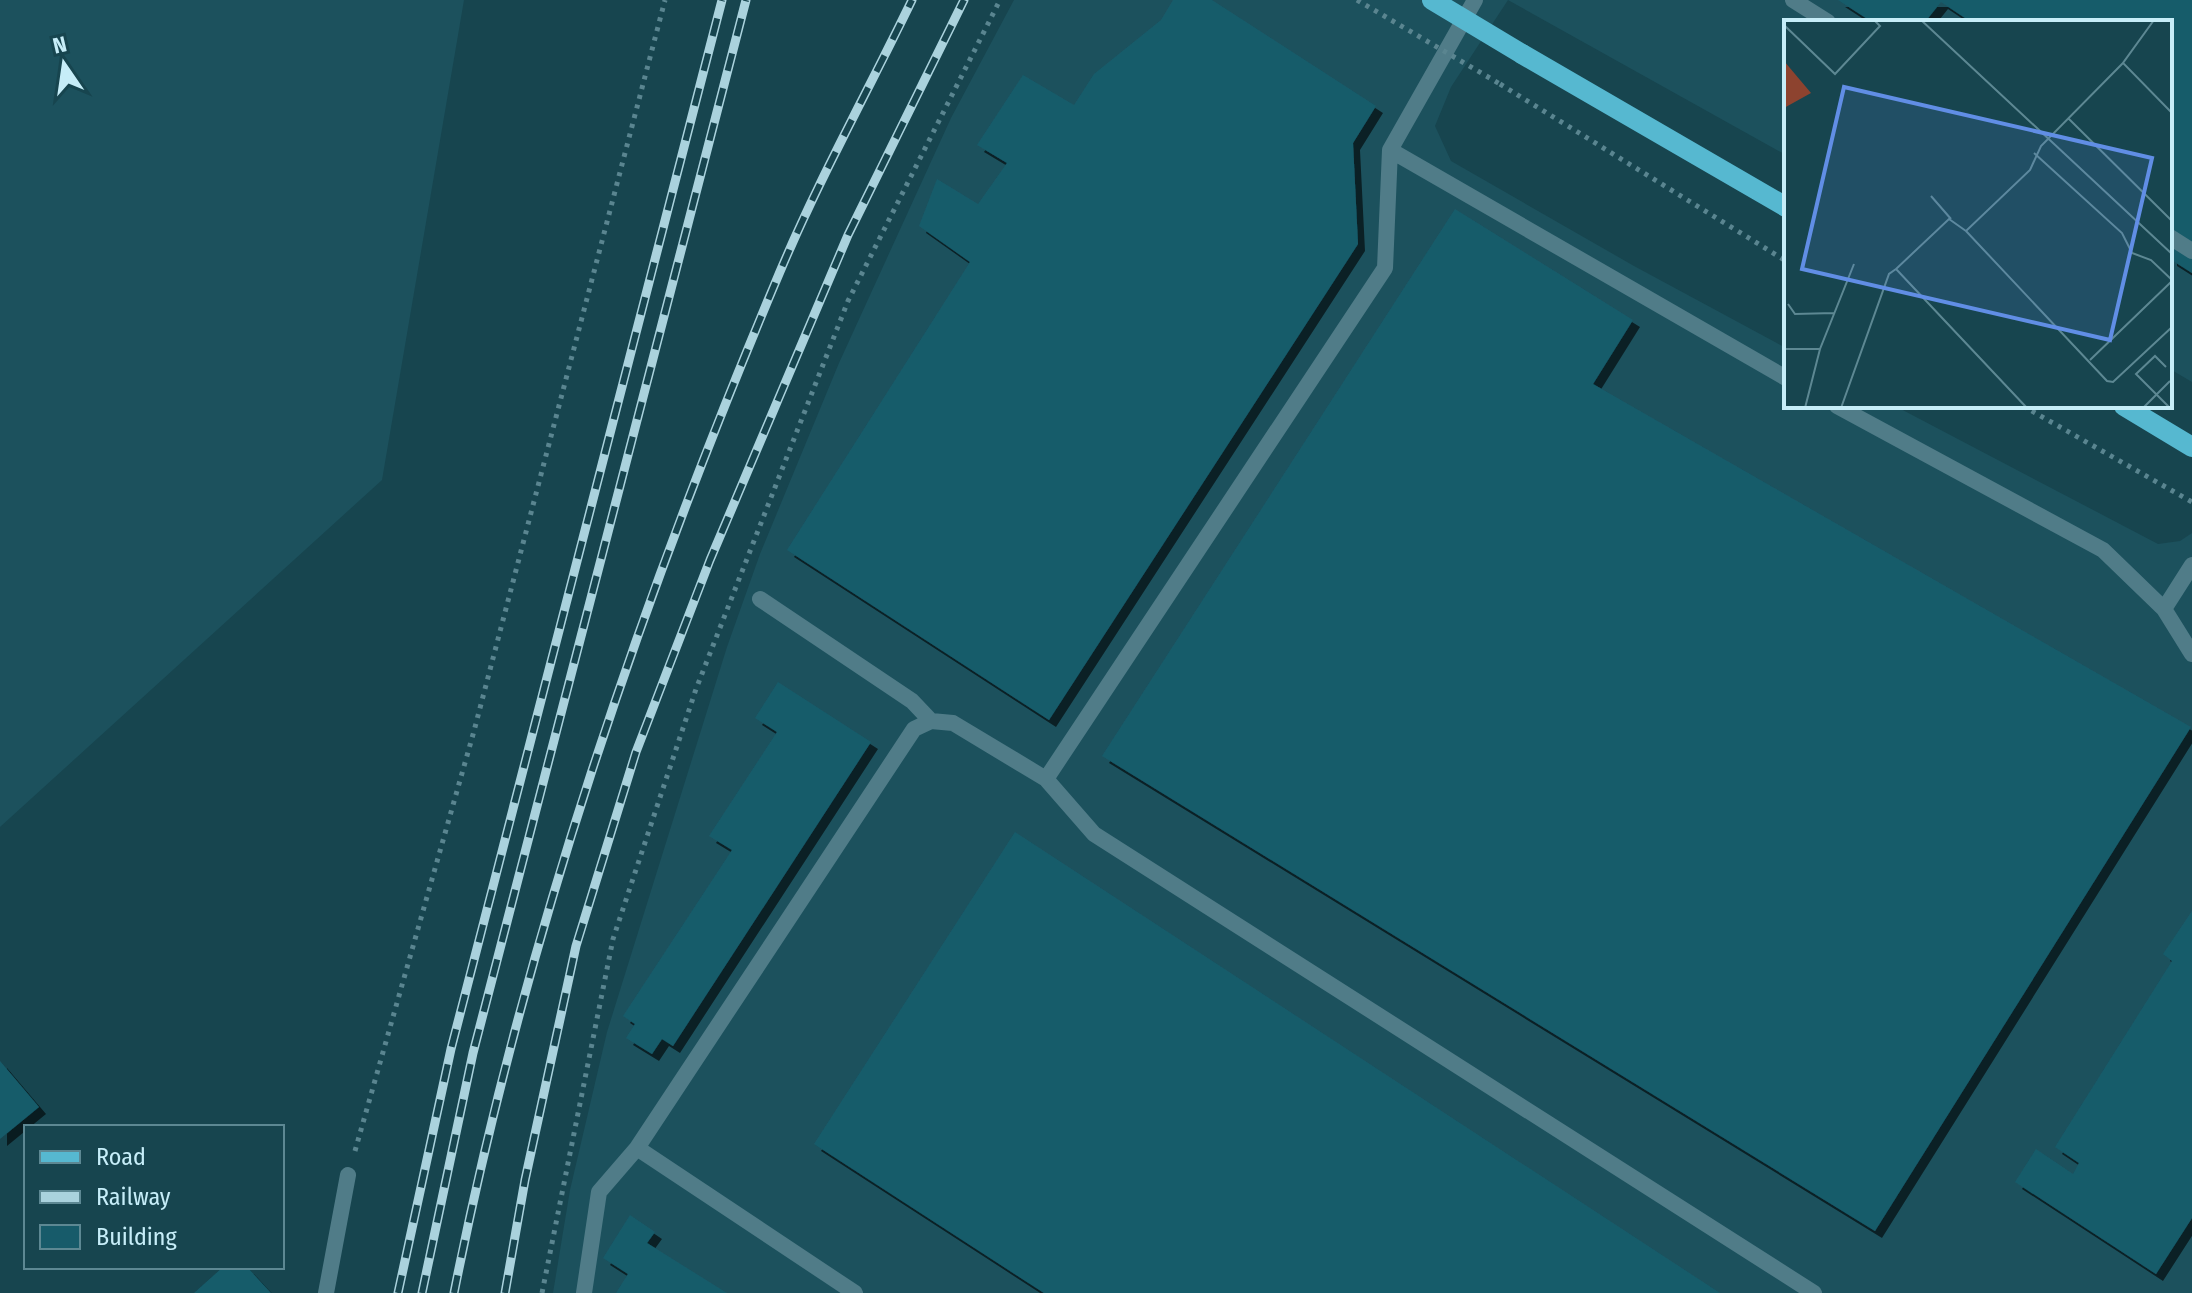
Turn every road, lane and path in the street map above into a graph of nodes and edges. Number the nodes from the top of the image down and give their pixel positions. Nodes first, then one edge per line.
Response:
1 (665, 0) edge
2 (1000, 0) edge
3 (1357, 0) edge
4 (1432, 0) edge
5 (1475, 0) edge
6 (1793, 0) edge
7 (1825, 20) edge
8 (1390, 150) junction
9 (1784, 206) edge
10 (2172, 238) edge
11 (2192, 251) edge
12 (1784, 260) edge
13 (1784, 377) edge
14 (1841, 408) edge
15 (2027, 408) edge
16 (2127, 408) edge
17 (2192, 447) edge
18 (2192, 502) edge
19 (2192, 565) edge
20 (760, 599) dead end
21 (2164, 609) junction
22 (2192, 654) edge
23 (931, 721) junction
24 (1046, 779) junction
25 (637, 1148) junction
26 (348, 1175) joint
27 (326, 1293) edge
28 (542, 1293) edge
29 (584, 1293) edge
30 (855, 1293) edge
31 (1814, 1293) edge

1 - 26 path
2 - 28 path
3 - 12 path, bridge
4 - 9 main road, bridge
5 - 8 street
6 - 7 street
8 - 13 street
8 - 24 street
10 - 11 street
14 - 21 street
15 - 18 path
16 - 17 main road
19 - 21 street
20 - 23 street
21 - 22 street
23 - 24 street
23 - 25 street
24 - 31 street
25 - 29 street
25 - 30 street
26 - 27 street

